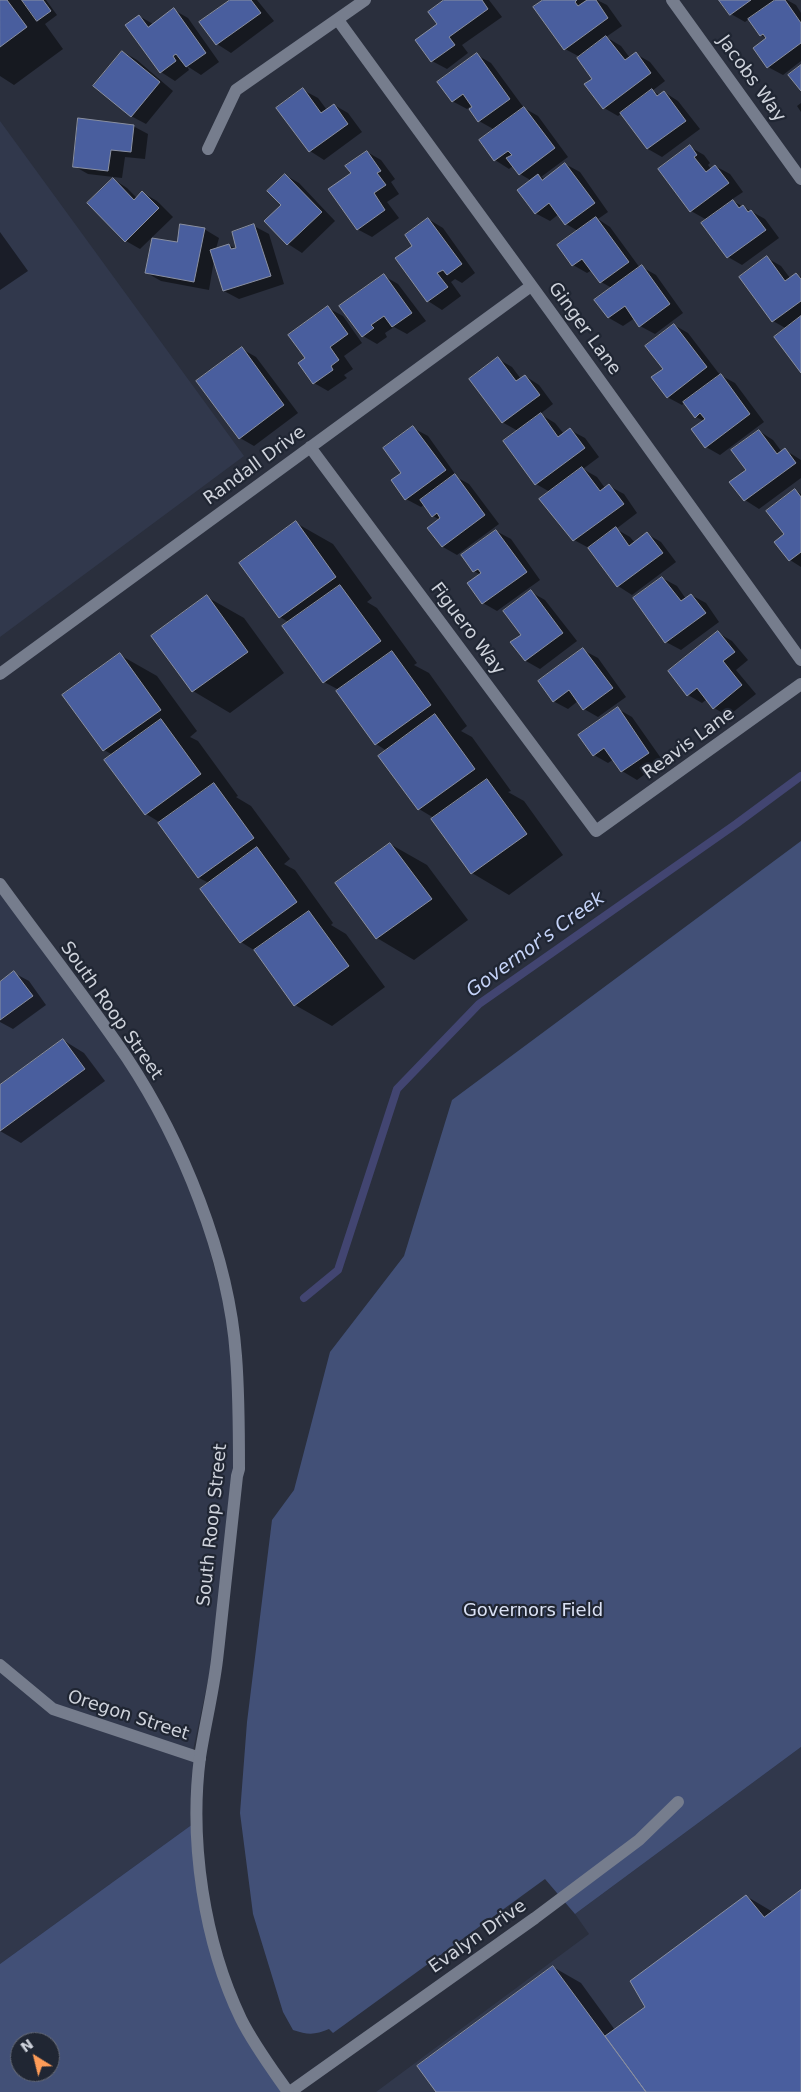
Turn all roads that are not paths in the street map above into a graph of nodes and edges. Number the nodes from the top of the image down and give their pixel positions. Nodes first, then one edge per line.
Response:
1 (365, 0) edge
2 (672, 0) edge
3 (338, 20) junction
4 (208, 148) dead end
5 (801, 179) edge
6 (532, 286) junction
7 (310, 447) junction
8 (801, 660) edge
9 (0, 674) edge
10 (801, 684) edge
11 (596, 832) joint
12 (0, 884) edge
13 (0, 1664) edge
14 (200, 1758) junction
15 (678, 1802) dead end
16 (289, 2092) edge

1 - 3 street
2 - 5 street, Jacobs Way
3 - 4 street
3 - 6 street, Ginger Lane
6 - 7 street, Randall Drive
6 - 8 street, Ginger Lane
7 - 9 street, Randall Drive
7 - 11 street, Figuero Way
10 - 11 street, Reavis Lane
12 - 14 street, South Roop Street
13 - 14 street, Oregon Street
14 - 16 street, South Roop Street
15 - 16 street, Evalyn Drive

